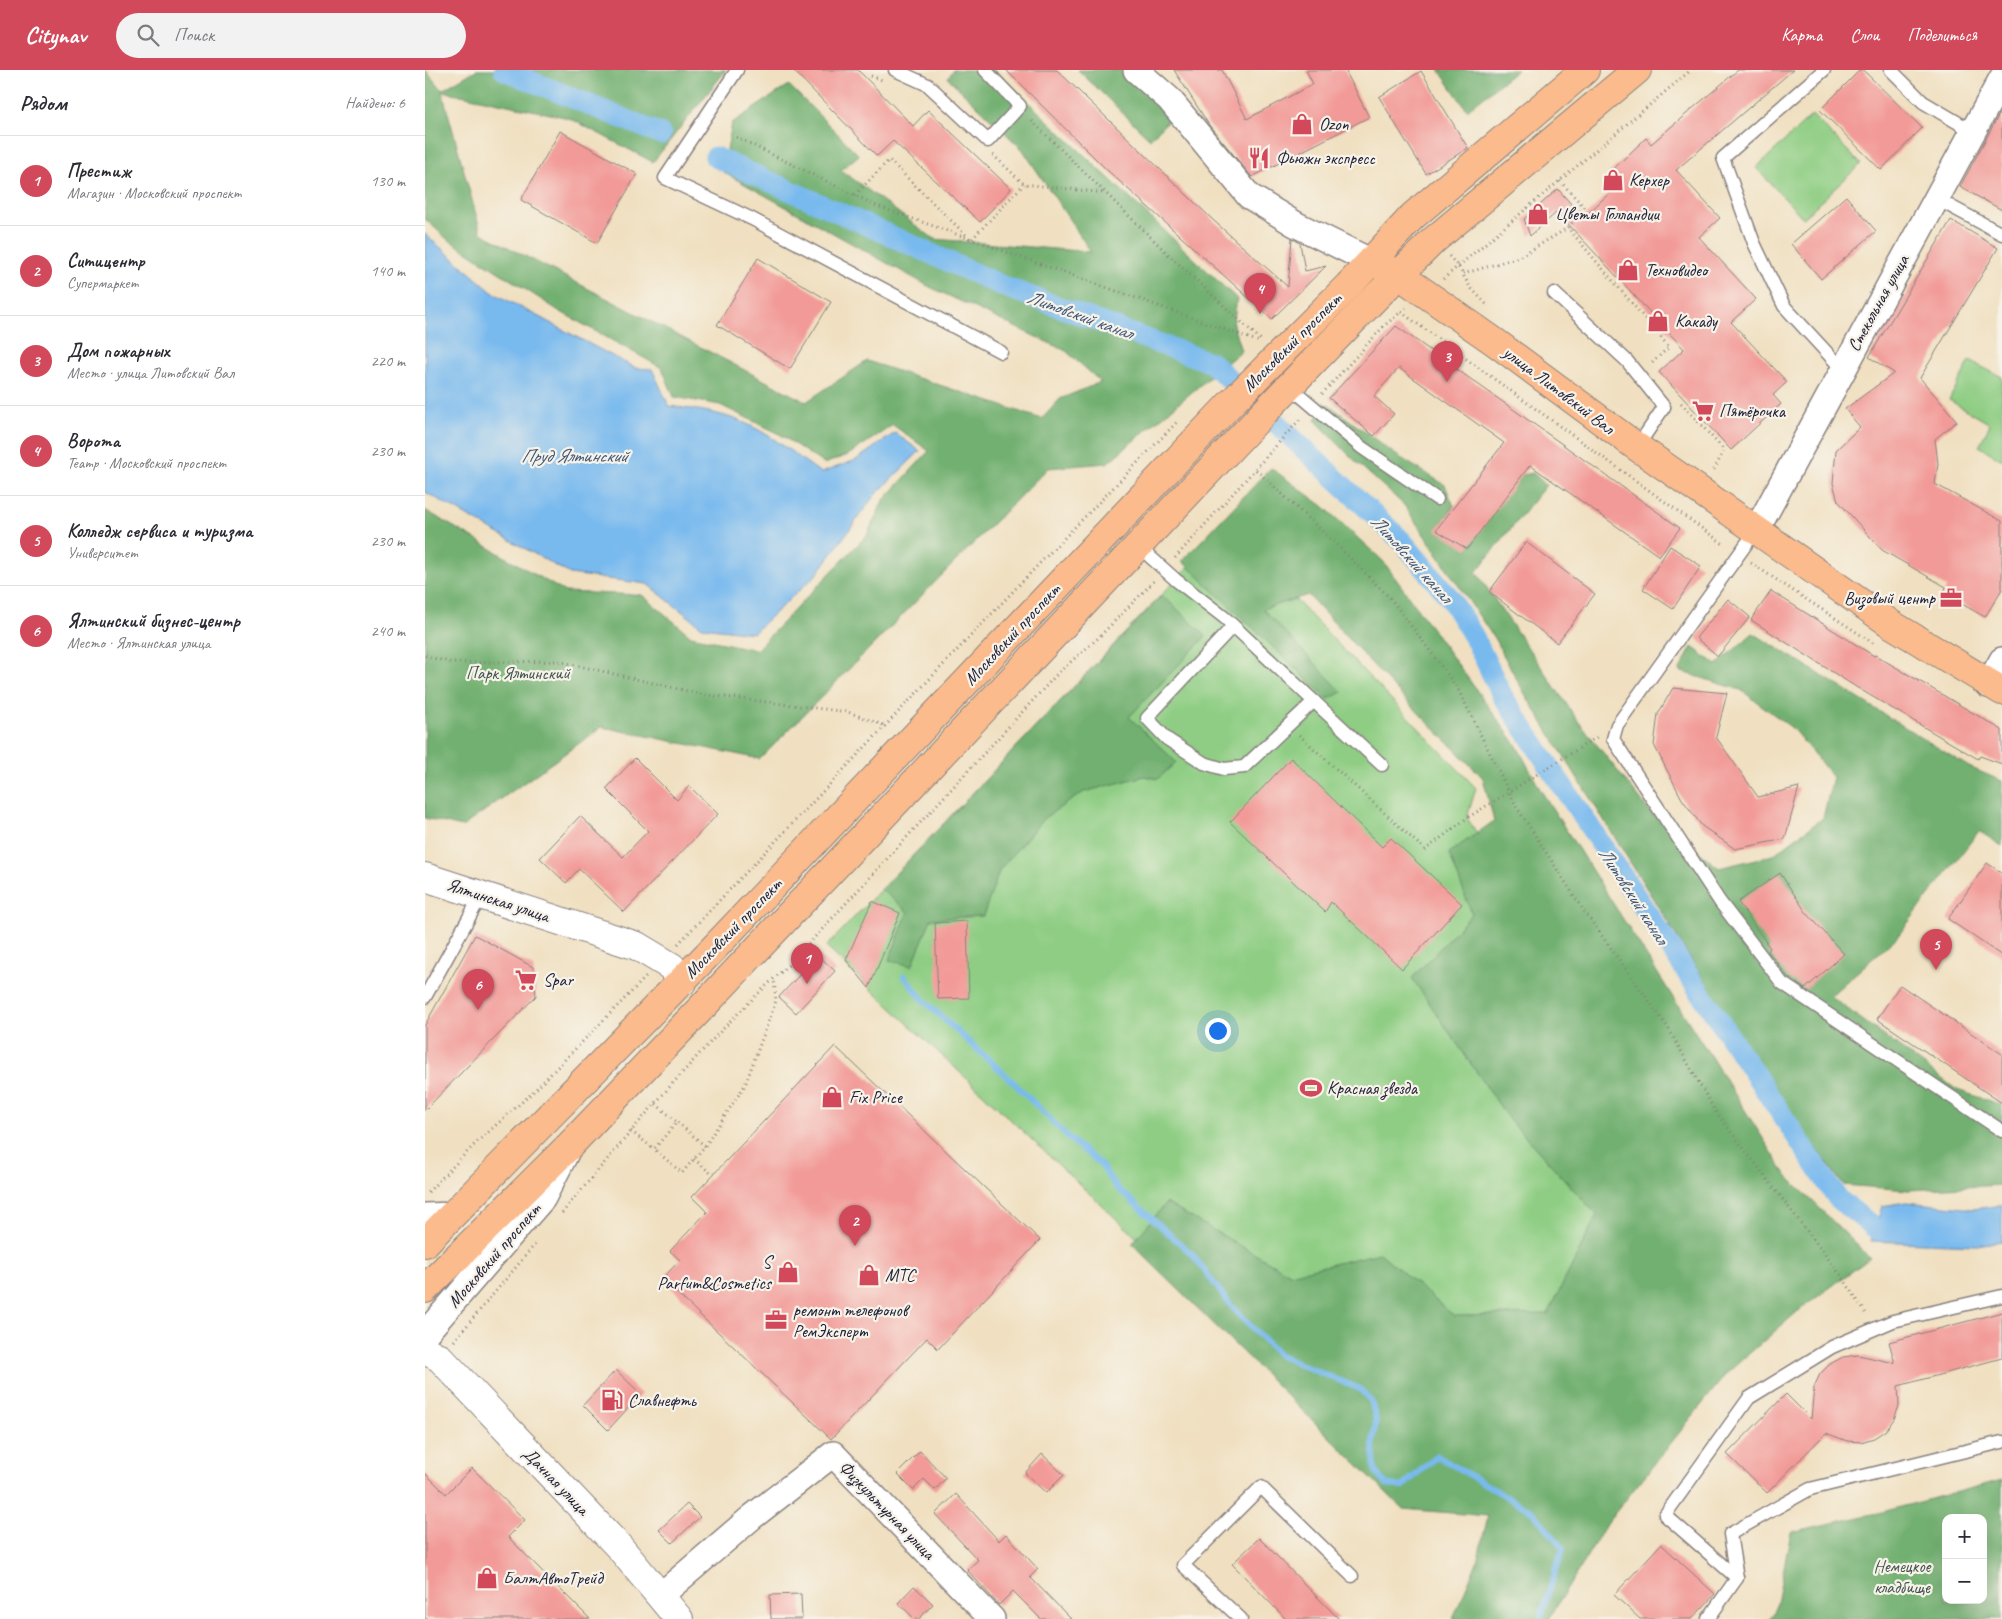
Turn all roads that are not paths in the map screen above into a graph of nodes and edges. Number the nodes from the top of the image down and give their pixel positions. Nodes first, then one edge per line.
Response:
1 (737, 70) edge
2 (895, 70) edge
3 (985, 70) edge
4 (1136, 70) edge
5 (1585, 70) edge
6 (1637, 70) edge
7 (1824, 70) edge
8 (1891, 70) edge
9 (2002, 78) edge
10 (1972, 131) junction
11 (1935, 198) junction
12 (2002, 234) edge
13 (1372, 262) junction
14 (1399, 275) junction
15 (1554, 293) dead end
16 (1001, 352) dead end
17 (1842, 369) junction
18 (1281, 394) junction
19 (1637, 447) junction
20 (1437, 499) dead end
21 (1757, 529) junction
22 (1137, 546) junction
23 (1233, 626) junction
24 (2002, 660) edge
25 (1995, 688) edge
26 (1314, 702) junction
27 (1382, 765) dead end
28 (425, 877) edge
29 (482, 894) junction
30 (681, 982) junction
31 (425, 997) edge
32 (2002, 1131) edge
33 (570, 1145) junction
34 (453, 1215) junction
35 (425, 1216) edge
36 (425, 1243) edge
37 (425, 1289) edge
38 (2002, 1296) edge
39 (425, 1334) edge
40 (433, 1354) edge
41 (2002, 1442) edge
42 (1352, 1576) dead end
43 (1737, 1578) junction
44 (660, 1596) junction
45 (679, 1619) edge
46 (992, 1619) edge
47 (1241, 1619) edge
48 (1708, 1619) edge

1 - 16 lane
2 - 3 lane
4 - 13 street, улица Литовский Вал
5 - 13 main road, Московский проспект
6 - 14 main road, Московский проспект
7 - 17 lane
8 - 10 lane
9 - 10 street, Стекольная улица
10 - 11 street, Стекольная улица
11 - 12 lane
11 - 17 street, Стекольная улица
13 - 14 main road, улица Литовский Вал
13 - 30 main road, Московский проспект
14 - 18 main road, Московский проспект
14 - 19 main road, улица Литовский Вал
15 - 19 lane
17 - 21 street, Стекольная улица
18 - 20 lane
18 - 22 main road, Московский проспект
19 - 21 main road, улица Литовский Вал
21 - 25 main road, улица Литовский Вал
21 - 32 lane
22 - 23 lane
22 - 33 main road, Московский проспект
23 - 26 lane
23 - 26 lane
24 - 25 street
26 - 27 lane
28 - 29 street, Ялтинская улица
29 - 30 street, Ялтинская улица
29 - 31 lane
30 - 34 main road, Московский проспект
33 - 37 main road, Московский проспект
33 - 39 street, Московский проспект
34 - 35 street
34 - 36 main road, Московский проспект
38 - 43 lane
40 - 44 street, Дачная улица
41 - 43 lane
42 - 47 lane
43 - 48 lane
44 - 45 street, Дачная улица
44 - 46 street, Физкультурная улица

